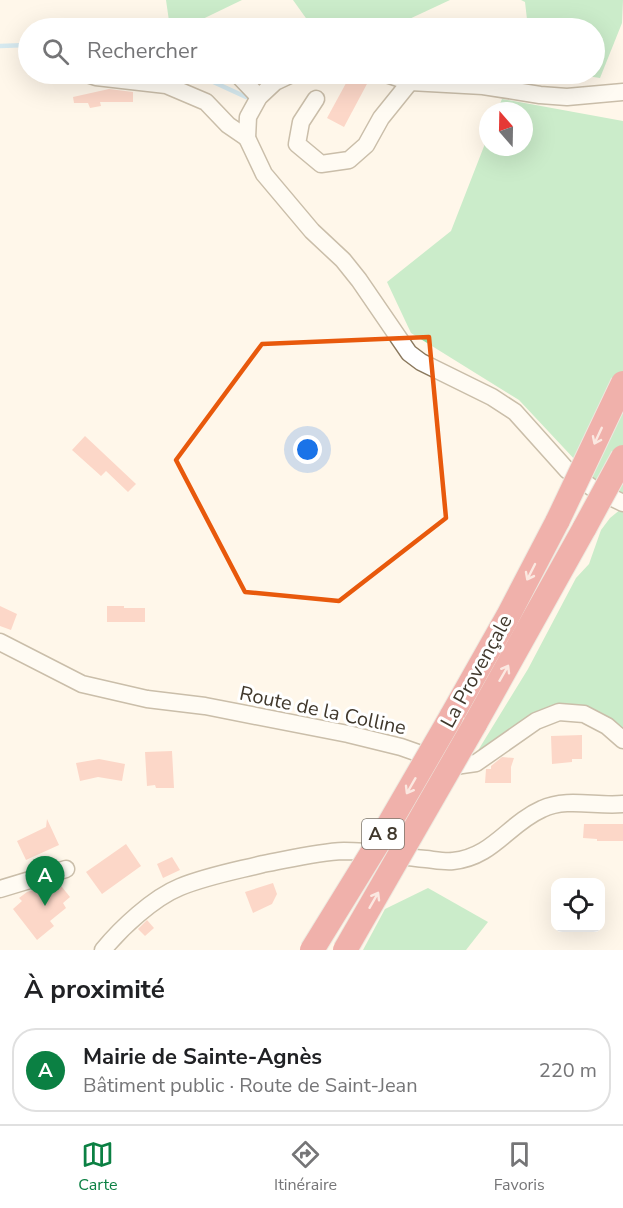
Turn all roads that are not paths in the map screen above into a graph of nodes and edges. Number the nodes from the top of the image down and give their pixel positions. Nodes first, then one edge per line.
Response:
1 (157, 84) edge
2 (246, 84) edge
3 (273, 84) edge
4 (408, 84) edge
5 (446, 84) edge
6 (623, 92) edge
7 (259, 98) junction
8 (316, 99) dead end
9 (247, 138) junction
10 (623, 383) edge
11 (623, 457) edge
12 (623, 503) edge
13 (0, 642) edge
14 (623, 740) edge
15 (623, 804) edge
16 (66, 869) dead end
17 (0, 889) edge
18 (103, 950) edge
19 (312, 950) edge
20 (345, 950) edge

1 - 9 street
2 - 7 street
3 - 7 street
4 - 8 street
5 - 6 street
7 - 9 street
9 - 12 street
10 -> 19 highway, La Provençale / A 8, bridge
20 -> 11 highway, La Provençale / A 8, bridge
13 - 14 street, Route de la Colline
15 - 18 street
16 - 17 street

